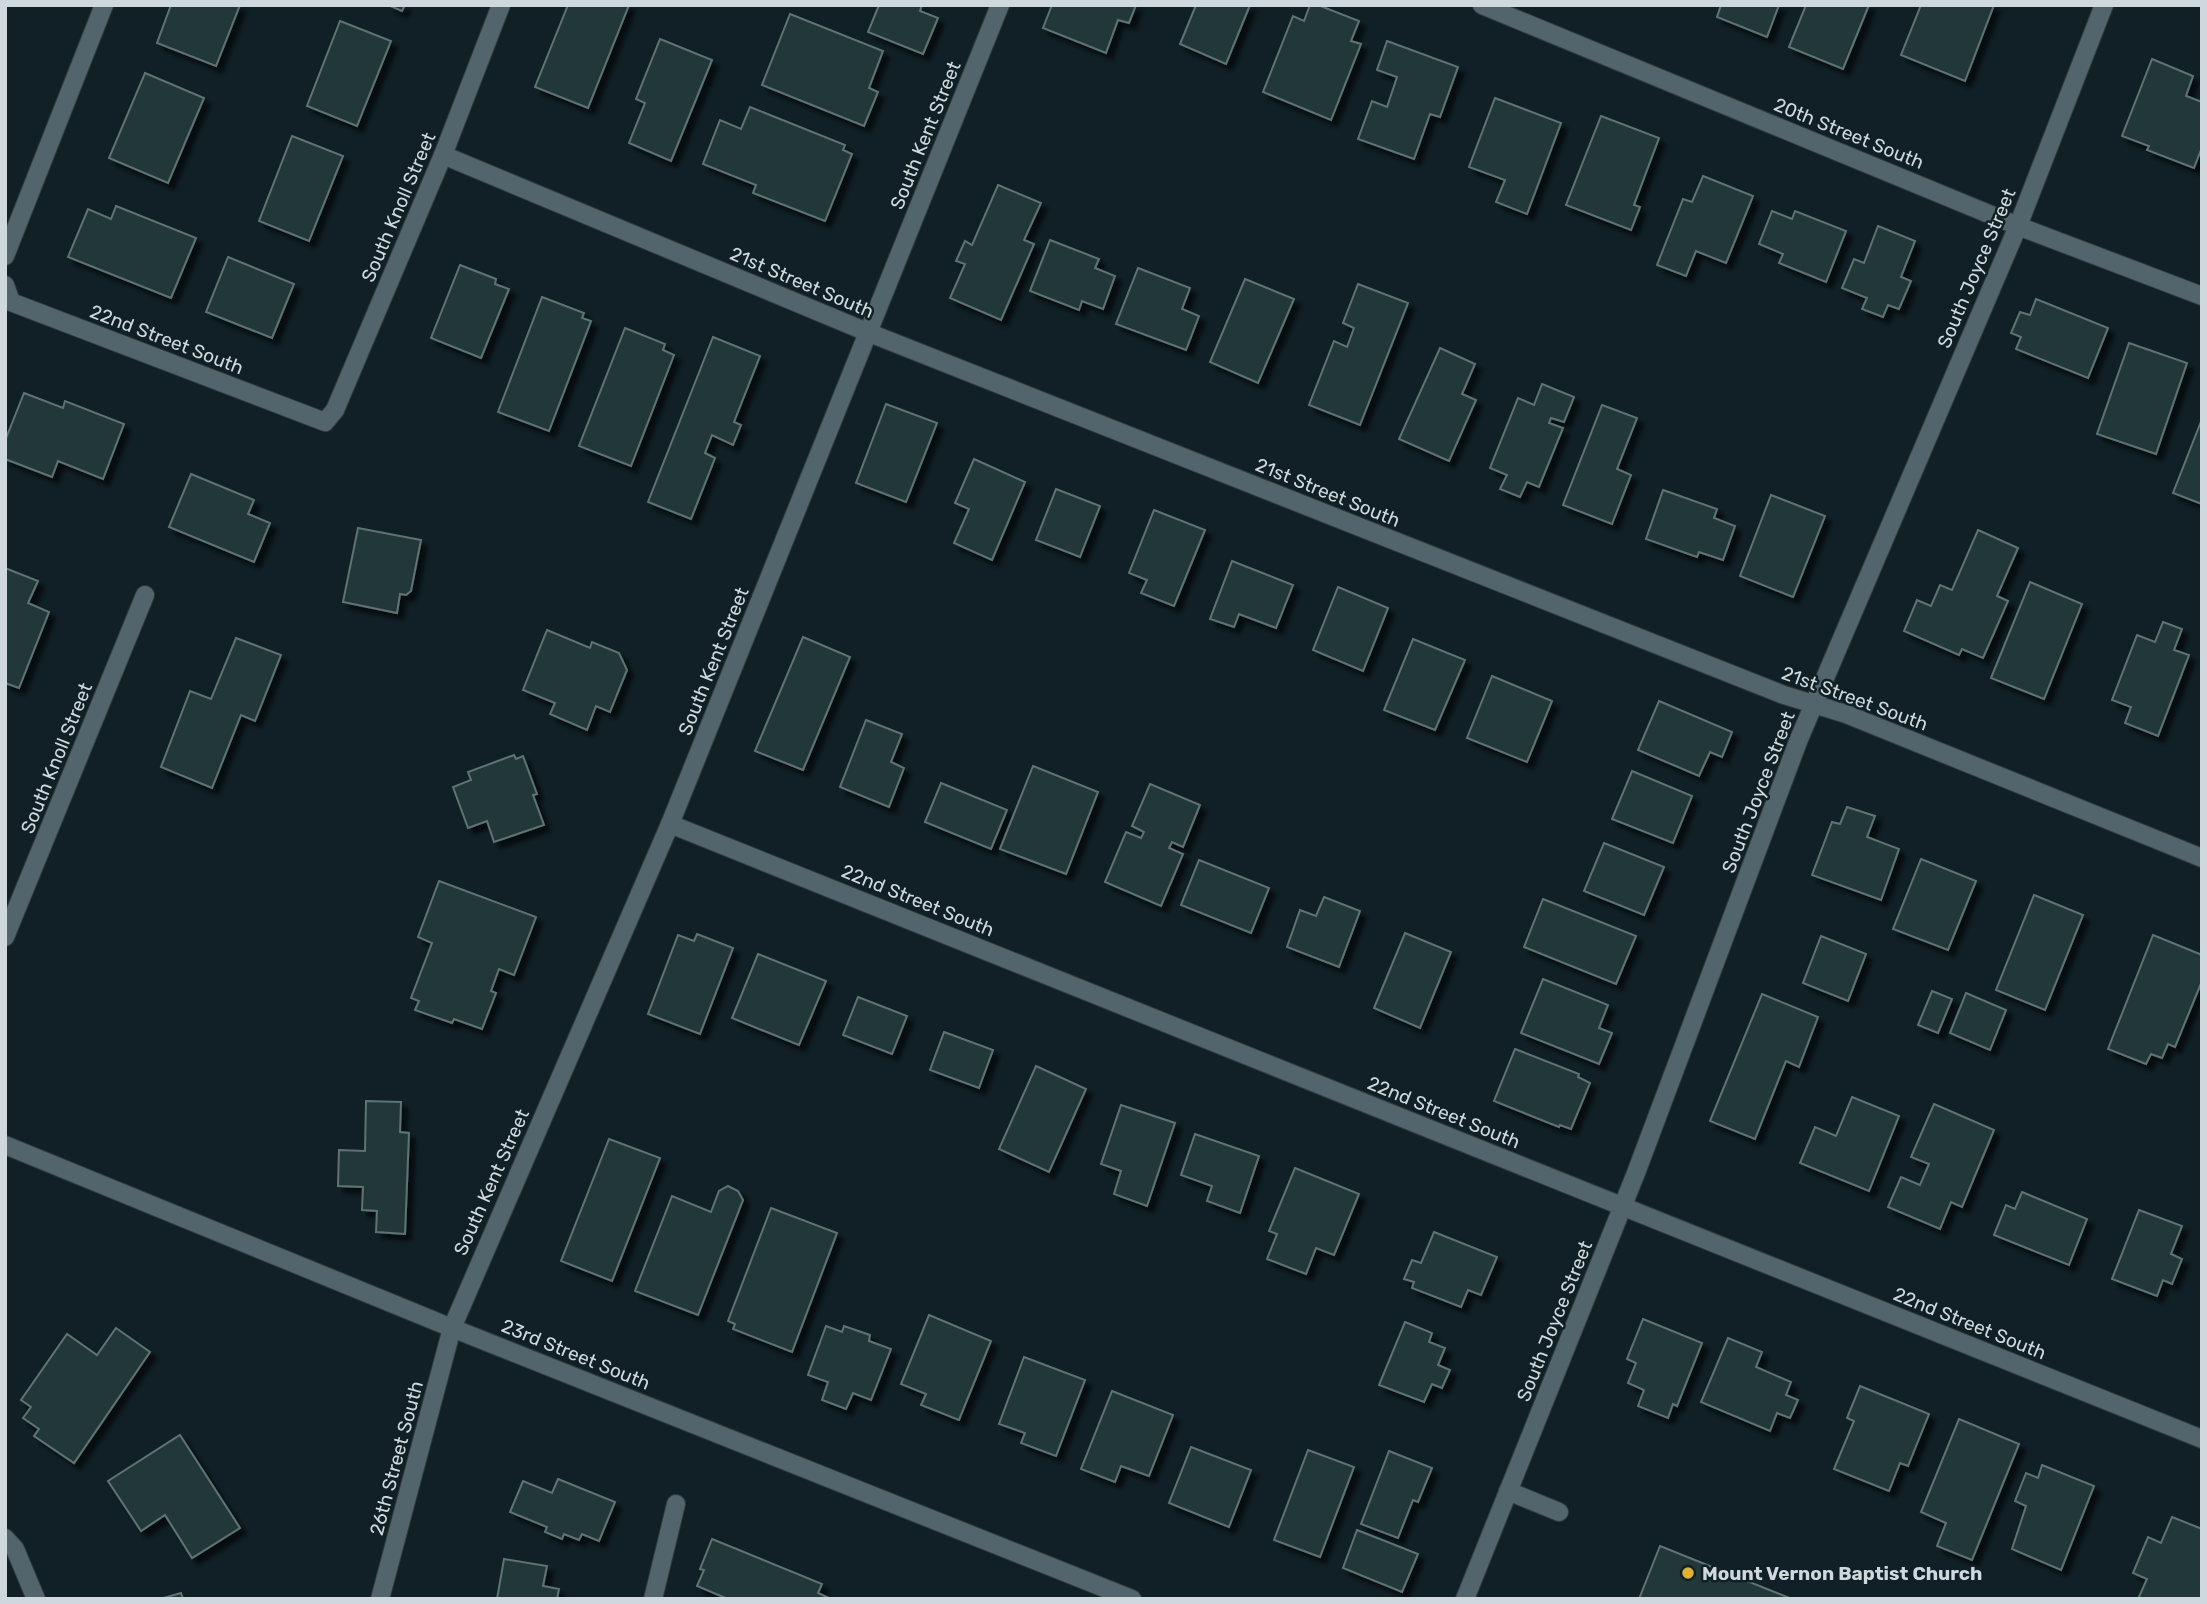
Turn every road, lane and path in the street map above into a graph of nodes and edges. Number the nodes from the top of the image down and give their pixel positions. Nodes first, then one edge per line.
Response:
1 (104, 5) edge
2 (501, 5) edge
3 (1000, 5) edge
4 (1482, 5) edge
5 (2104, 5) edge
6 (443, 155) junction
7 (2018, 226) junction
8 (7, 250) edge
9 (5, 285) edge
10 (2202, 296) edge
11 (867, 332) junction
12 (325, 422) joint
13 (145, 594) dead end
14 (1814, 704) junction
15 (670, 824) junction
16 (2202, 858) edge
17 (5, 937) edge
18 (5, 1145) edge
19 (1623, 1206) junction
20 (452, 1328) junction
21 (2202, 1439) edge
22 (1508, 1491) junction
23 (676, 1504) dead end
24 (1559, 1512) dead end
25 (5, 1538) edge
26 (36, 1599) edge
27 (380, 1599) edge
28 (653, 1599) edge
29 (1132, 1599) edge
30 (1465, 1599) edge

1 - 8 street
2 - 6 street, South Knoll Street
3 - 11 street, South Kent Street
4 - 7 street, 20th Street South
5 - 7 street, South Joyce Street
6 - 11 street, 21st Street South
6 - 12 street, South Knoll Street
7 - 10 street, 20th Street South
7 - 14 street, South Joyce Street
9 - 12 street, 22nd Street South
11 - 14 street, 21st Street South
11 - 15 street, South Kent Street
13 - 17 street, South Knoll Street
14 - 16 street, 21st Street South
14 - 19 street, South Joyce Street
15 - 19 street, 22nd Street South
15 - 20 street, South Kent Street
18 - 20 street, 23rd Street South
19 - 21 street, 22nd Street South
19 - 22 street, South Joyce Street
20 - 27 street, 26th Street South
20 - 29 street, 23rd Street South
22 - 24 street
22 - 30 street, South Joyce Street
23 - 28 street
25 - 26 street

